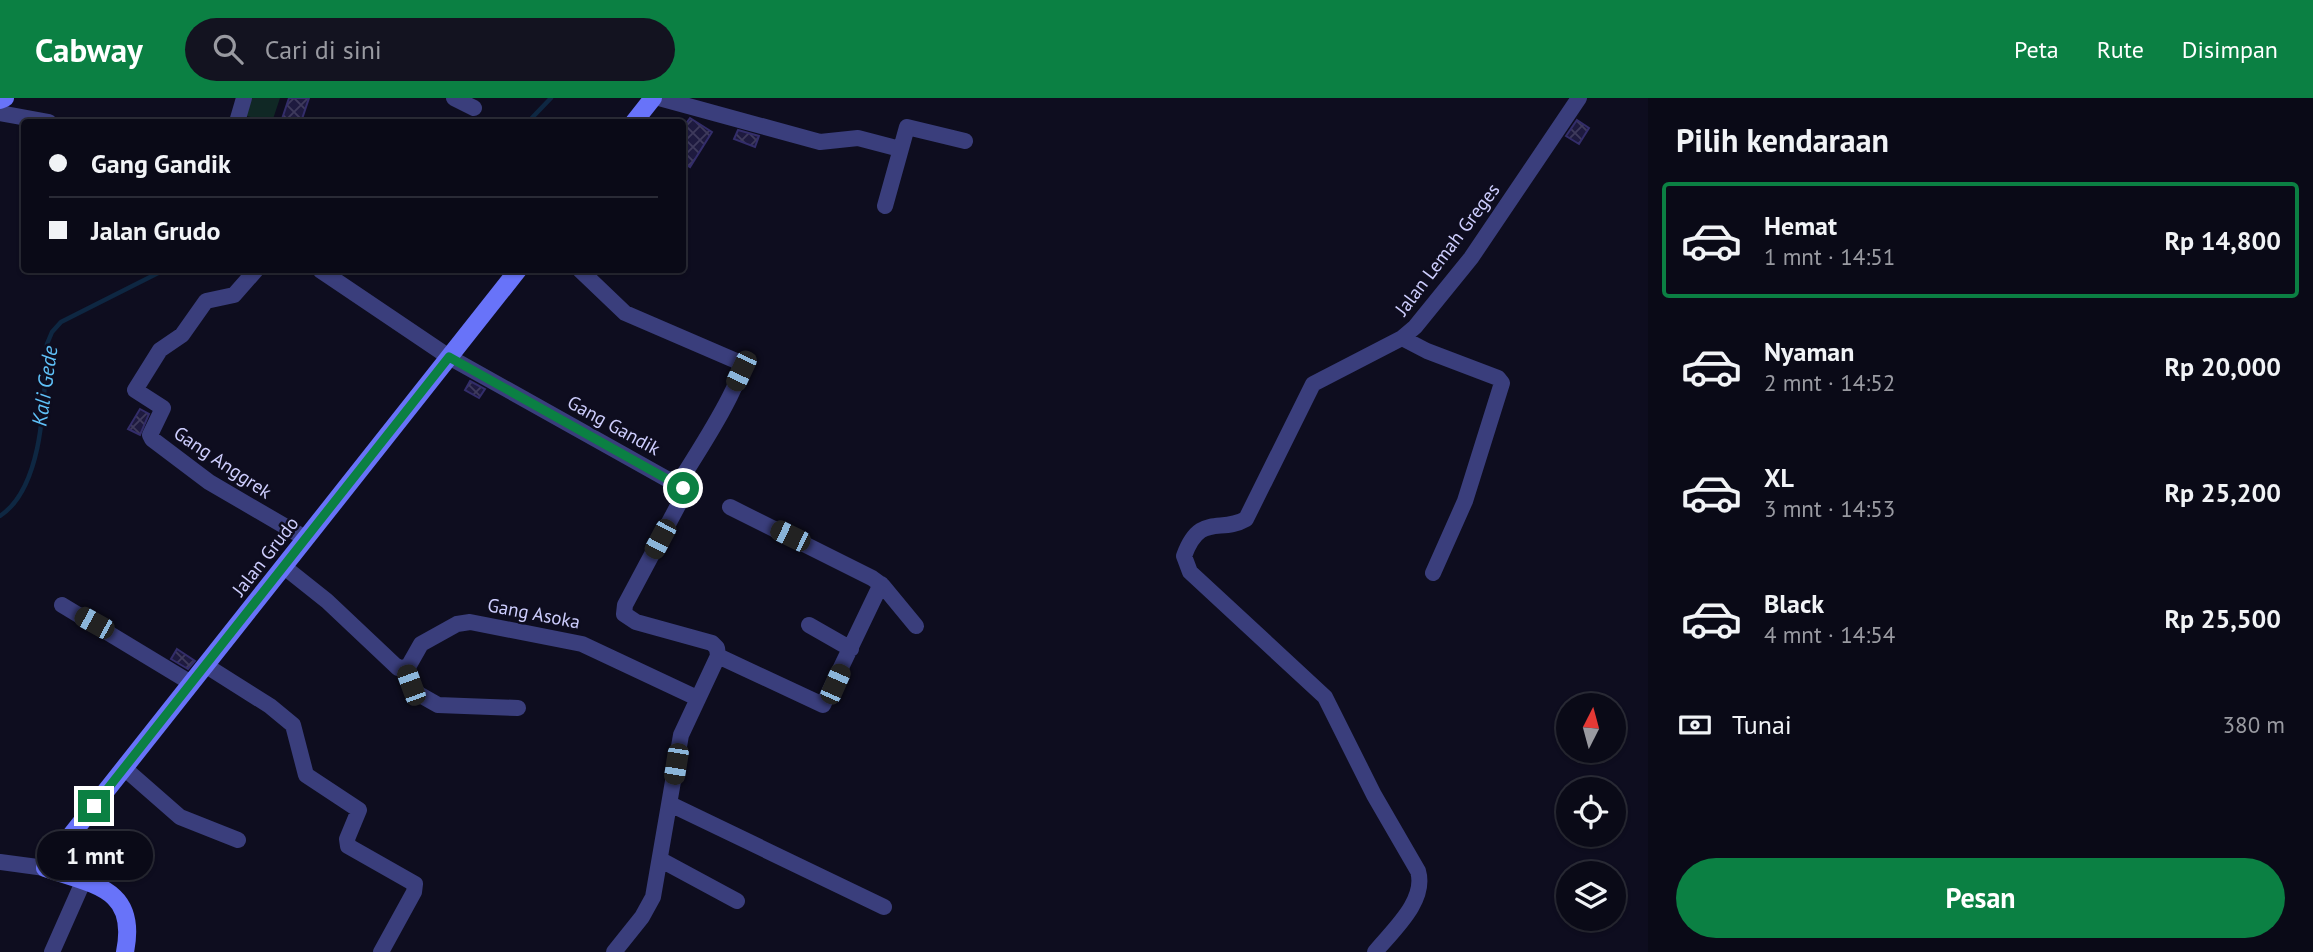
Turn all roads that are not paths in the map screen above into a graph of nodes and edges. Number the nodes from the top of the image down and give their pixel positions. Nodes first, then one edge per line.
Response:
1 (5, 98) edge
2 (244, 98) edge
3 (454, 98) edge
4 (653, 98) edge
5 (659, 98) edge
6 (1579, 98) edge
7 (0, 100) edge
8 (474, 108) dead end
9 (0, 113) edge
10 (33, 119) edge
11 (237, 119) edge
12 (636, 119) edge
13 (965, 141) dead end
14 (900, 149) junction
15 (885, 205) dead end
16 (253, 273) edge
17 (324, 273) edge
18 (515, 273) edge
19 (583, 273) edge
20 (1402, 338) junction
21 (449, 357) junction
22 (678, 484) junction
23 (730, 507) dead end
24 (306, 538) junction
25 (283, 566) junction
26 (1433, 573) dead end
27 (881, 584) junction
28 (62, 605) dead end
29 (809, 625) dead end
30 (916, 626) dead end
31 (851, 649) junction
32 (718, 656) junction
33 (205, 665) junction
34 (405, 668) junction
35 (191, 683) junction
36 (696, 698) junction
37 (518, 708) dead end
38 (124, 768) junction
39 (670, 804) junction
40 (238, 840) dead end
41 (661, 860) junction
42 (0, 862) edge
43 (45, 868) junction
44 (83, 882) junction
45 (737, 901) dead end
46 (884, 907) dead end
47 (52, 952) edge
48 (125, 952) edge
49 (381, 952) edge
50 (614, 952) edge
51 (1375, 952) edge

1 - 7 street
2 - 11 street
3 - 8 street
4 - 12 street
5 - 14 street
6 - 20 street, Jalan Lemah Greges
9 - 10 street
13 - 14 street
14 - 15 street
16 - 24 street, Gang Anggrek
17 - 21 street, Gang Gandik
18 - 21 street, Jalan Grudo
19 - 22 street
20 - 26 street, Jalan Lemah Greges
20 - 51 street
21 - 22 street, Gang Gandik
21 - 24 street, Jalan Grudo
22 - 32 street
23 - 27 street
24 - 25 street, Jalan Grudo
25 - 33 street, Jalan Grudo
25 - 34 street
27 - 30 street
27 - 31 street
28 - 35 street
29 - 31 street
31 - 32 street
32 - 36 street
33 - 35 street, Jalan Grudo
33 - 49 street
34 - 36 street, Gang Asoka
34 - 37 street
35 - 38 street, Jalan Grudo
36 - 39 street
38 - 40 street
38 - 43 street, Jalan Grudo
39 - 41 street
39 - 46 street
41 - 45 street
41 - 50 street
42 - 43 street
43 - 44 street
44 - 47 street
44 - 48 street

